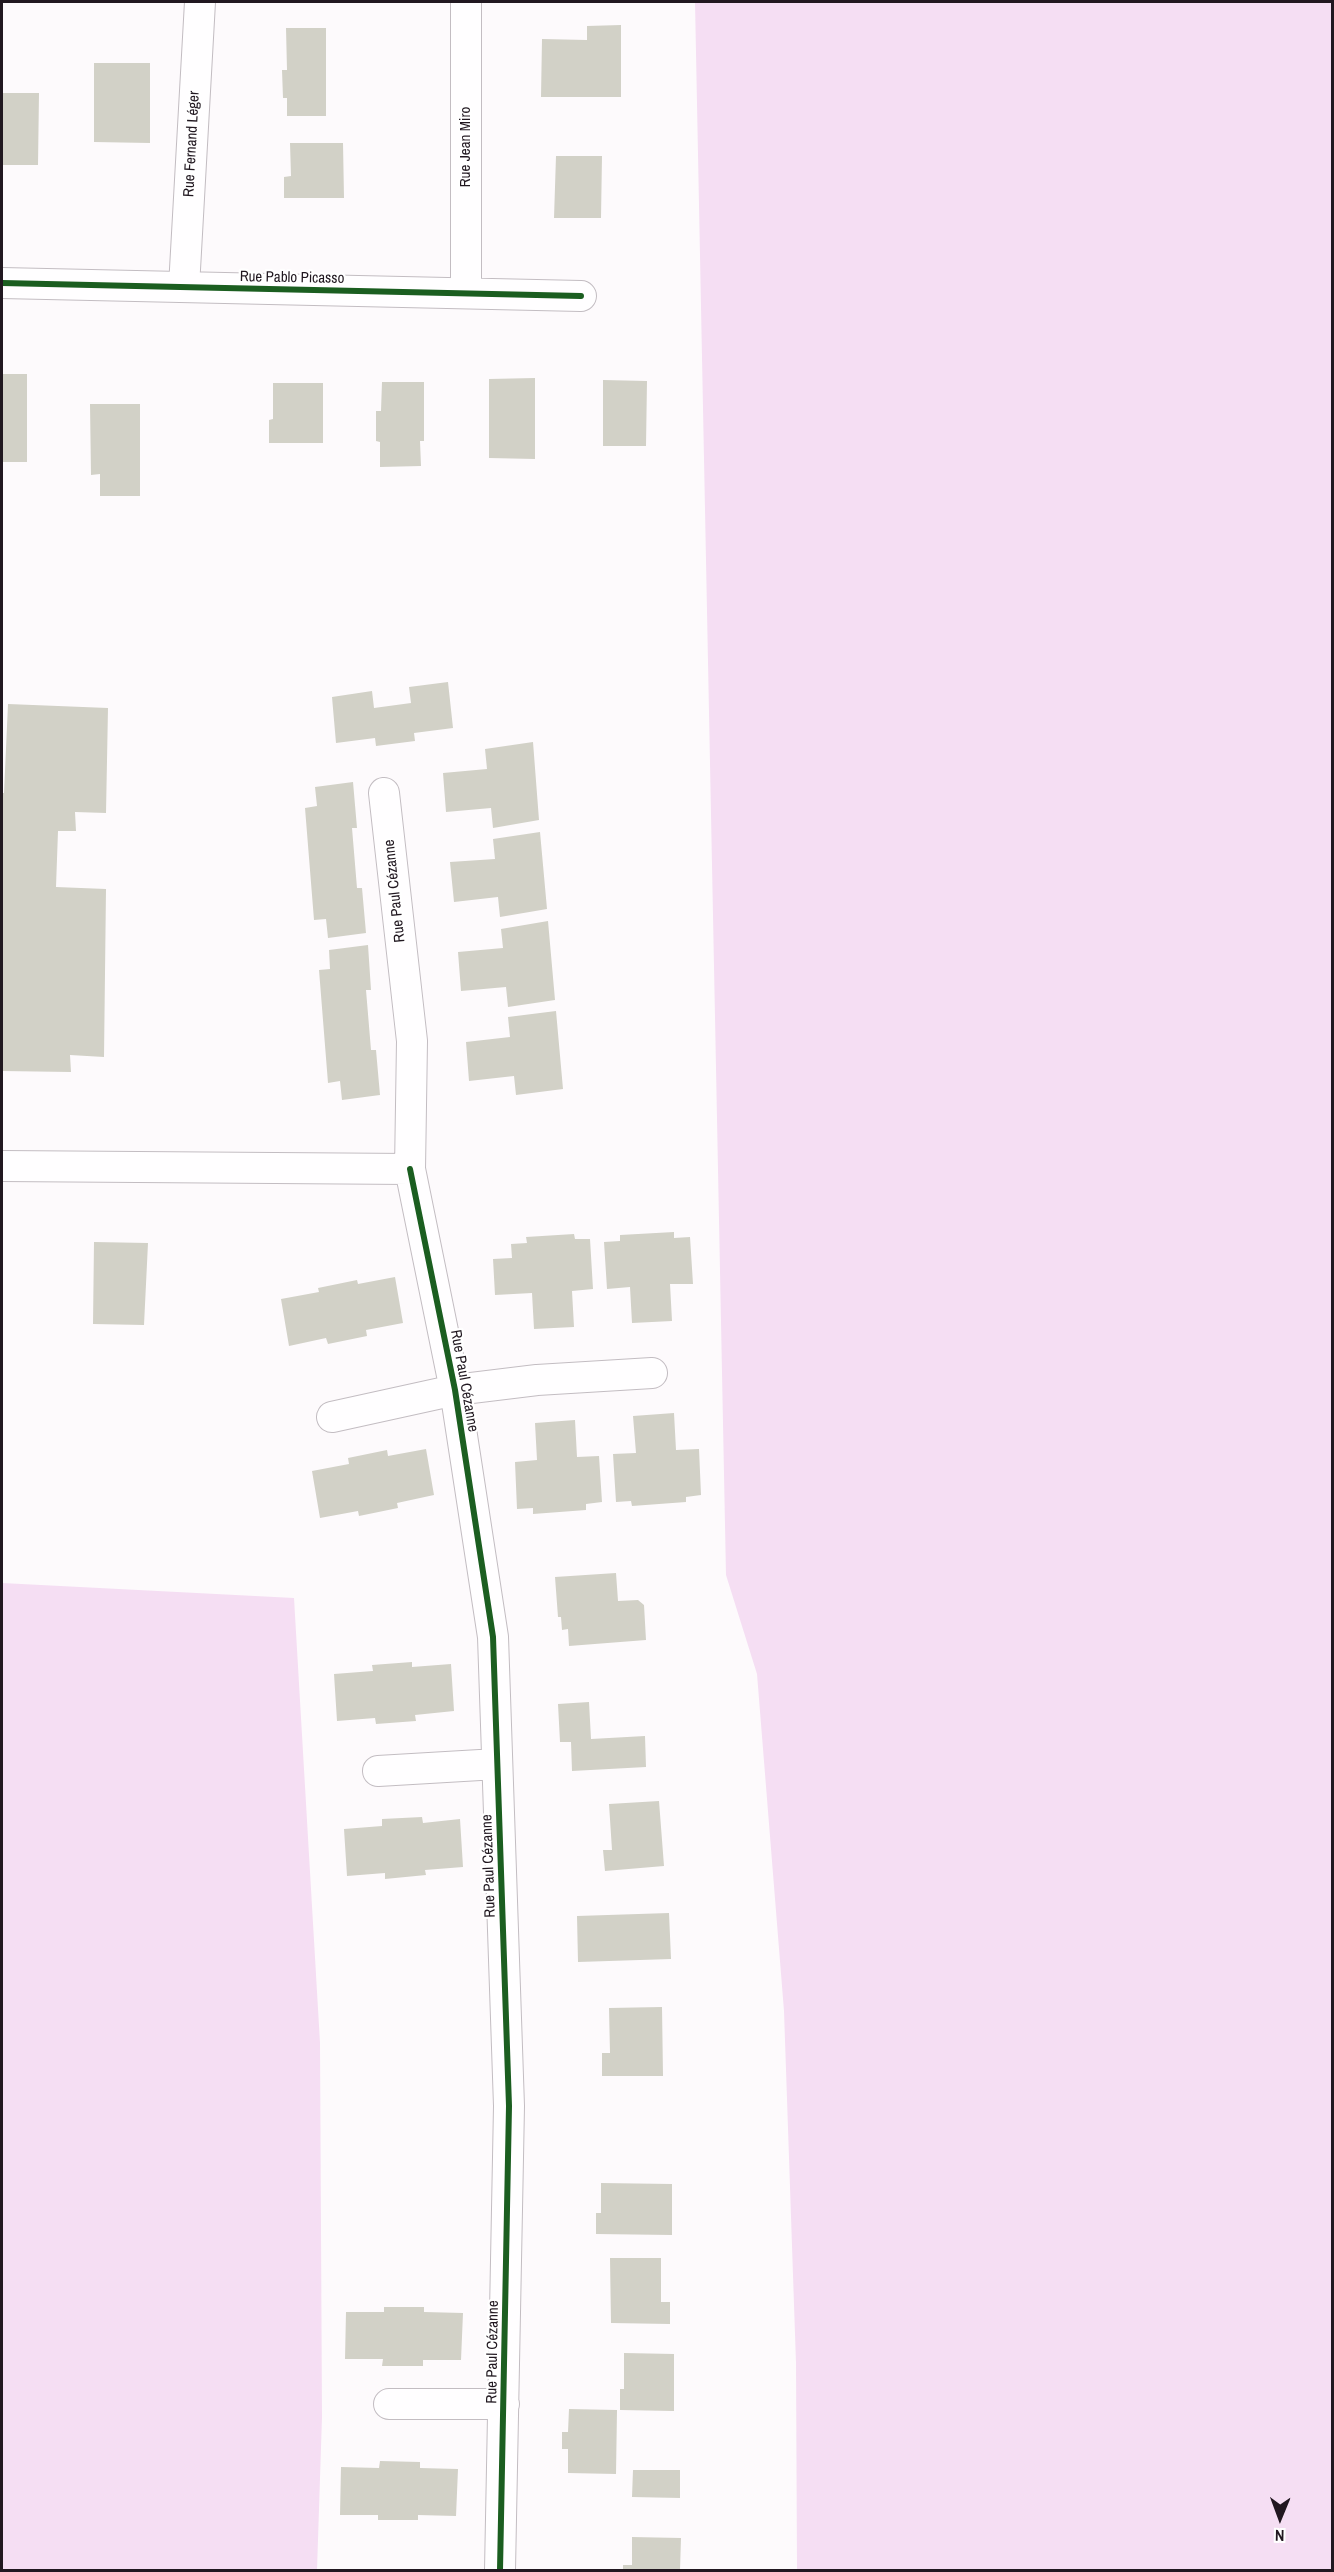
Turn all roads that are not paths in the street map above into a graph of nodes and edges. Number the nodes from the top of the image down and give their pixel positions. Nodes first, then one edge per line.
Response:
1 (200, 2) edge
2 (466, 2) edge
3 (2, 283) edge
4 (184, 288) junction
5 (466, 293) junction
6 (581, 296) dead end
7 (384, 793) dead end
8 (2, 1166) edge
9 (410, 1169) junction
10 (652, 1373) dead end
11 (455, 1390) junction
12 (332, 1417) dead end
13 (497, 1764) junction
14 (378, 1771) dead end
15 (389, 2404) dead end
16 (504, 2404) junction
17 (500, 2571) edge

1 - 4 street, Rue Fernand Léger
2 - 5 street, Rue Jean Miro
3 - 4 street, Rue Pablo Picasso
4 - 5 street, Rue Pablo Picasso
5 - 6 street, Rue Pablo Picasso
7 - 9 street, Rue Paul Cézanne
8 - 9 street
9 - 11 street, Rue Paul Cézanne
10 - 11 street, Rue Paul Cézanne
11 - 12 street, Rue Paul Cézanne
11 - 13 street, Rue Paul Cézanne
13 - 14 street
13 - 16 street, Rue Paul Cézanne
15 - 16 street, Rue Paul Cézanne
16 - 17 street, Rue Paul Cézanne

